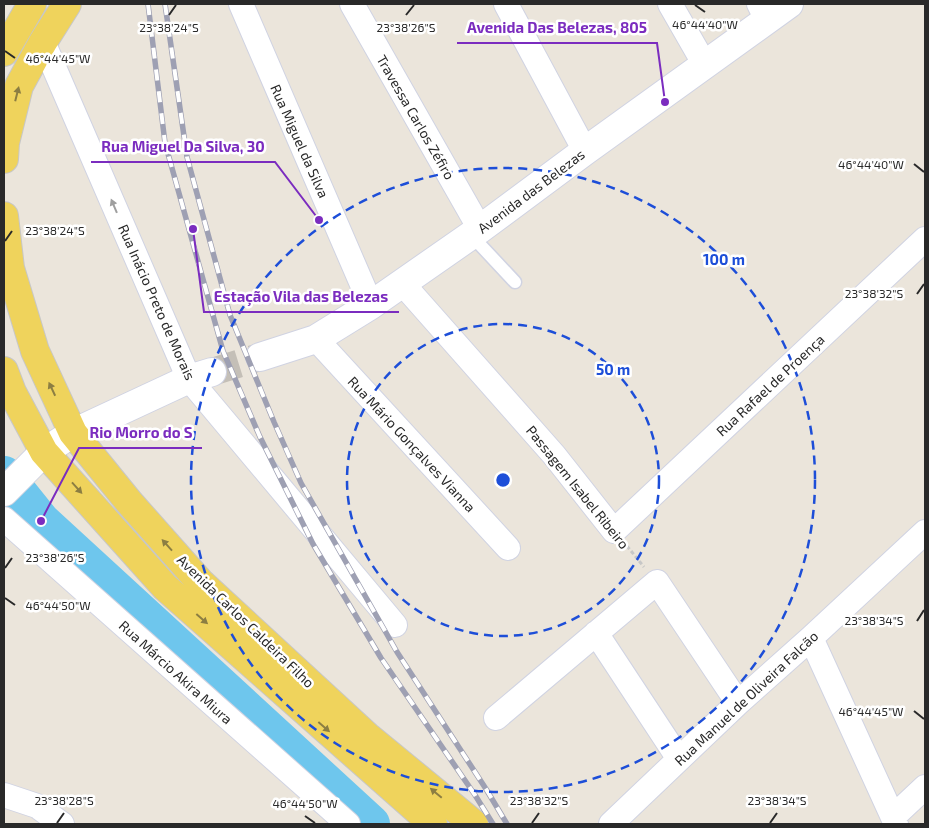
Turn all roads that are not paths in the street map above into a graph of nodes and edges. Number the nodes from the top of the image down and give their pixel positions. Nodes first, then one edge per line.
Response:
1 (32, 4) edge
2 (68, 4) edge
3 (241, 4) edge
4 (352, 4) edge
5 (506, 4) edge
6 (670, 4) edge
7 (789, 4) edge
8 (763, 12) edge
9 (43, 42) junction
10 (4, 52) edge
11 (705, 65) junction
12 (585, 150) junction
13 (4, 159) edge
14 (4, 216) edge
15 (476, 232) junction
16 (925, 239) edge
17 (515, 282) dead end
18 (402, 283) junction
19 (371, 305) junction
20 (316, 339) junction
21 (260, 357) tunnel mouth
22 (4, 371) edge
23 (200, 376) junction
24 (73, 433) junction
25 (44, 452) junction
26 (4, 492) edge
27 (4, 519) edge
28 (614, 531) joint
29 (925, 532) edge
30 (508, 548) dead end
31 (395, 625) dead end
32 (596, 633) junction
33 (811, 638) junction
34 (738, 703) junction
35 (496, 718) dead end
36 (679, 759) junction
37 (925, 787) edge
38 (4, 795) edge
39 (895, 821) edge
40 (62, 824) edge
41 (348, 824) edge
42 (433, 824) edge
43 (474, 824) edge
44 (611, 824) edge

1 - 10 main road
2 - 9 main road
3 - 19 street, Rua Miguel da Silva
4 - 15 street, Travessa Carlos Zéfiro
5 - 12 street
6 - 11 street
7 - 8 street, Avenida das Belezas
8 - 11 street, Avenida das Belezas
13 -> 9 main road
23 -> 9 street, Rua Inácio Preto de Morais
11 - 12 street, Avenida das Belezas
12 - 15 street, Avenida das Belezas
24 -> 14 main road, Avenida Carlos Caldeira Filho
15 - 17 lane
15 - 18 street, Avenida das Belezas
16 - 28 street, Rua Rafael de Proença
18 - 19 street, Avenida das Belezas
18 - 28 street, Passagem Isabel Ribeiro
19 - 20 street, Avenida das Belezas
20 - 21 street, Avenida das Belezas
20 - 30 street, Rua Mário Gonçalves Vianna
22 - 25 main road, Avenida Carlos Caldeira Filho
23 - 24 street
23 - 31 street, Rua Inácio Preto de Morais
24 - 25 street
43 -> 24 main road, Avenida Carlos Caldeira Filho
25 - 26 street
25 -> 42 main road, Avenida Carlos Caldeira Filho
27 - 41 street, Rua Márcio Akira Miura
29 - 33 street, Rua Manuel de Oliveira Falcão
32 - 34 street
32 - 35 street
32 - 36 street
33 - 34 street, Rua Manuel de Oliveira Falcão
33 - 39 street
34 - 36 street, Rua Manuel de Oliveira Falcão
36 - 44 street, Rua Manuel de Oliveira Falcão
37 - 39 street
38 - 40 street

